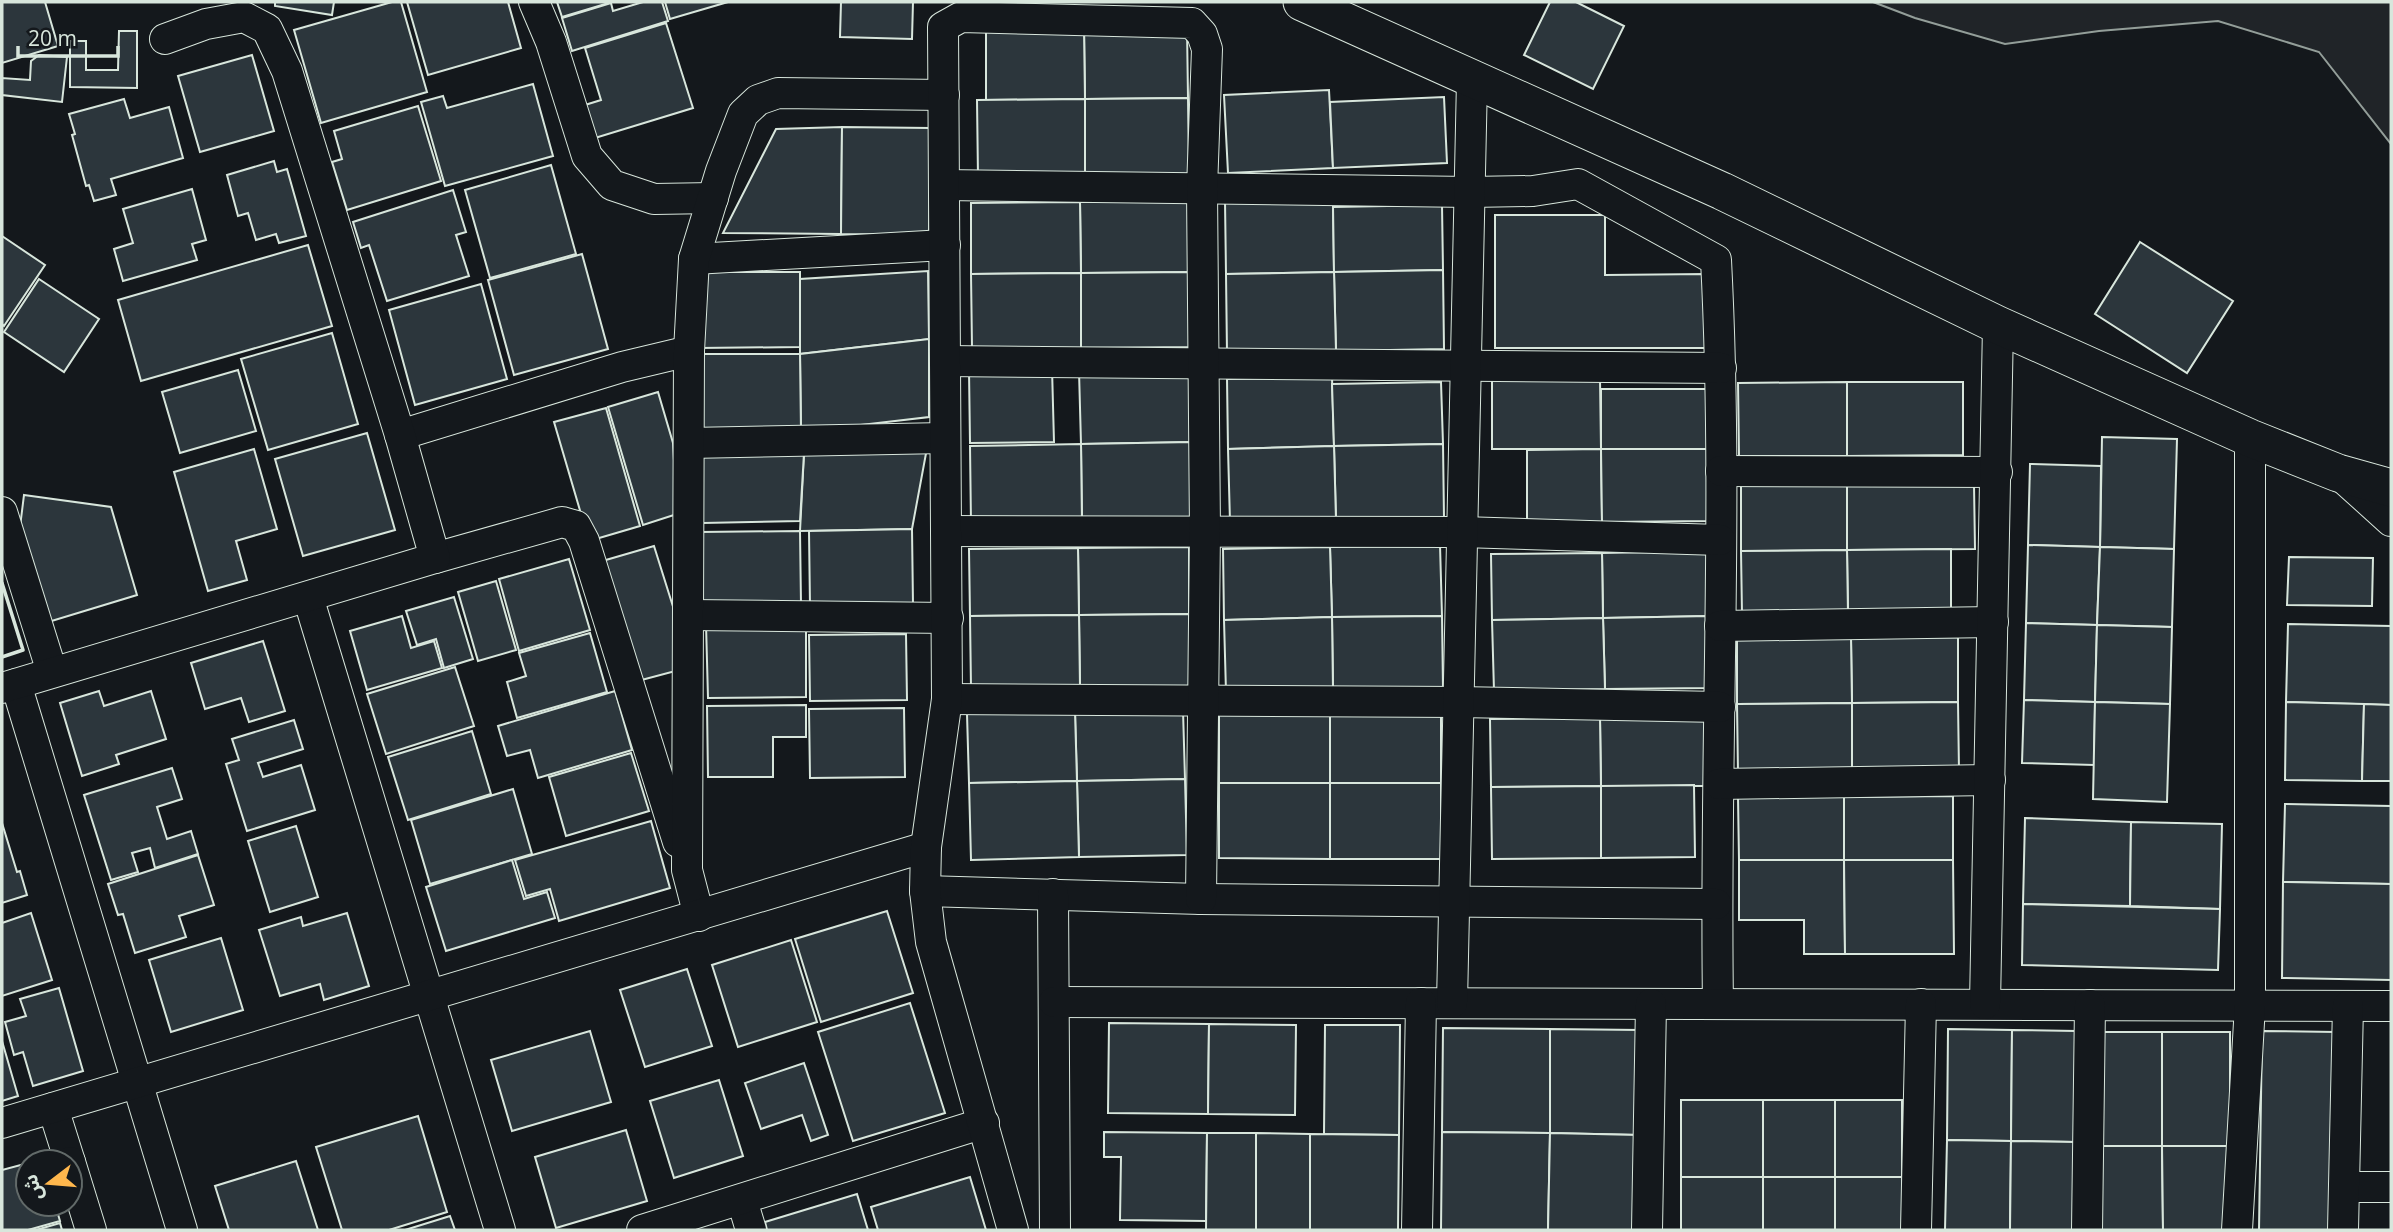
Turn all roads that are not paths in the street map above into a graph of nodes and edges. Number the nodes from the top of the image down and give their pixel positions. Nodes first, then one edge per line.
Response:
1 (534, 2) edge
2 (1302, 2) edge
3 (165, 39) dead end
4 (1472, 80) junction
5 (944, 94) junction
6 (944, 185) junction
7 (1202, 189) junction
8 (1470, 192) junction
9 (713, 198) junction
10 (945, 244) junction
11 (694, 259) junction
12 (1998, 325) junction
13 (689, 351) junction
14 (945, 361) junction
15 (1203, 365) junction
16 (1466, 366) junction
17 (1721, 368) junction
18 (400, 435) junction
19 (945, 438) junction
20 (2250, 438) junction
21 (689, 443) junction
22 (1721, 471) junction
23 (1997, 472) junction
24 (2338, 473) junction
25 (2391, 488) edge
26 (2, 512) edge
27 (2391, 522) edge
28 (946, 531) junction
29 (1205, 531) junction
30 (1462, 532) junction
31 (1720, 540) junction
32 (435, 558) junction
33 (307, 597) junction
34 (690, 615) junction
35 (948, 618) junction
36 (1993, 622) junction
37 (1720, 626) junction
38 (52, 672) junction
39 (9, 686) edge
40 (947, 699) junction
41 (1203, 700) junction
42 (1458, 702) junction
43 (1720, 707) junction
44 (1990, 780) junction
45 (1719, 784) junction
46 (926, 847) junction
47 (687, 870) junction
48 (925, 891) junction
49 (1053, 894) junction
50 (1201, 898) junction
51 (1454, 901) junction
52 (1716, 904) junction
53 (699, 916) junction
54 (429, 996) junction
55 (1054, 1002) junction
56 (1421, 1003) junction
57 (1452, 1003) junction
58 (1651, 1003) junction
59 (1718, 1004) junction
60 (1921, 1004) junction
61 (1985, 1004) junction
62 (2090, 1005) junction
63 (2250, 1006) junction
64 (2348, 1006) junction
65 (2391, 1006) edge
66 (137, 1083) junction
67 (53, 1108) junction
68 (2, 1123) edge
69 (984, 1123) junction
70 (66, 1148) edge
71 (2344, 1186) junction
72 (2391, 1188) edge
73 (742, 1200) junction
74 (84, 1207) edge
75 (91, 1230) edge
76 (182, 1230) edge
77 (500, 1230) edge
78 (642, 1230) edge
79 (751, 1230) edge
80 (1013, 1230) edge
81 (1055, 1230) edge
82 (1417, 1230) edge
83 (1647, 1230) edge
84 (1916, 1230) edge
85 (2087, 1230) edge
86 (2237, 1230) edge
87 (2343, 1230) edge

1 - 9 street
2 - 4 street
3 - 18 street
4 - 8 street
4 - 12 street
5 - 6 street
5 - 7 street
5 - 9 street
6 - 7 street
6 - 10 street
7 - 8 street
7 - 15 street
8 - 16 street
8 - 17 street
9 - 11 street
10 - 11 street
10 - 14 street
11 - 13 street
12 - 20 street
12 - 23 street
13 - 18 street
13 - 21 street
14 - 15 street
14 - 19 street
15 - 16 street
15 - 29 street
16 - 17 street
16 - 30 street
17 - 22 street
18 - 32 street
19 - 21 street
19 - 28 street
20 - 24 street
20 - 63 street
21 - 34 street
22 - 23 street
22 - 31 street
23 - 36 street
24 - 25 street
24 - 27 street
26 - 38 street
28 - 29 street
28 - 35 street
29 - 30 street
29 - 41 street
30 - 31 street
30 - 42 street
31 - 37 street
32 - 33 street
32 - 47 street
33 - 38 street
33 - 54 street
34 - 35 street
34 - 47 street
35 - 40 street
36 - 37 street
36 - 44 street
37 - 43 street
38 - 39 street
39 - 66 street
40 - 41 street
40 - 46 street
41 - 42 street
41 - 50 street
42 - 43 street
42 - 51 street
43 - 45 street
44 - 45 street
44 - 61 street
45 - 52 street
46 - 48 street
46 - 53 street
47 - 53 street
48 - 49 street
48 - 69 street
49 - 50 street
49 - 55 street
50 - 51 street
51 - 52 street
51 - 57 street
52 - 59 street
53 - 54 street
54 - 66 street
54 - 77 street
55 - 56 street
55 - 81 street
56 - 57 street
56 - 82 street
57 - 58 street
58 - 59 street
58 - 83 street
59 - 60 street
60 - 61 street
60 - 84 street
61 - 62 street
62 - 63 street
62 - 85 street
63 - 64 street
63 - 86 street
64 - 65 street
64 - 71 street
66 - 67 street
66 - 76 street
67 - 68 street
67 - 70 street
69 - 73 street
69 - 80 street
71 - 72 street
71 - 87 street
73 - 78 street
73 - 79 street
74 - 75 street

